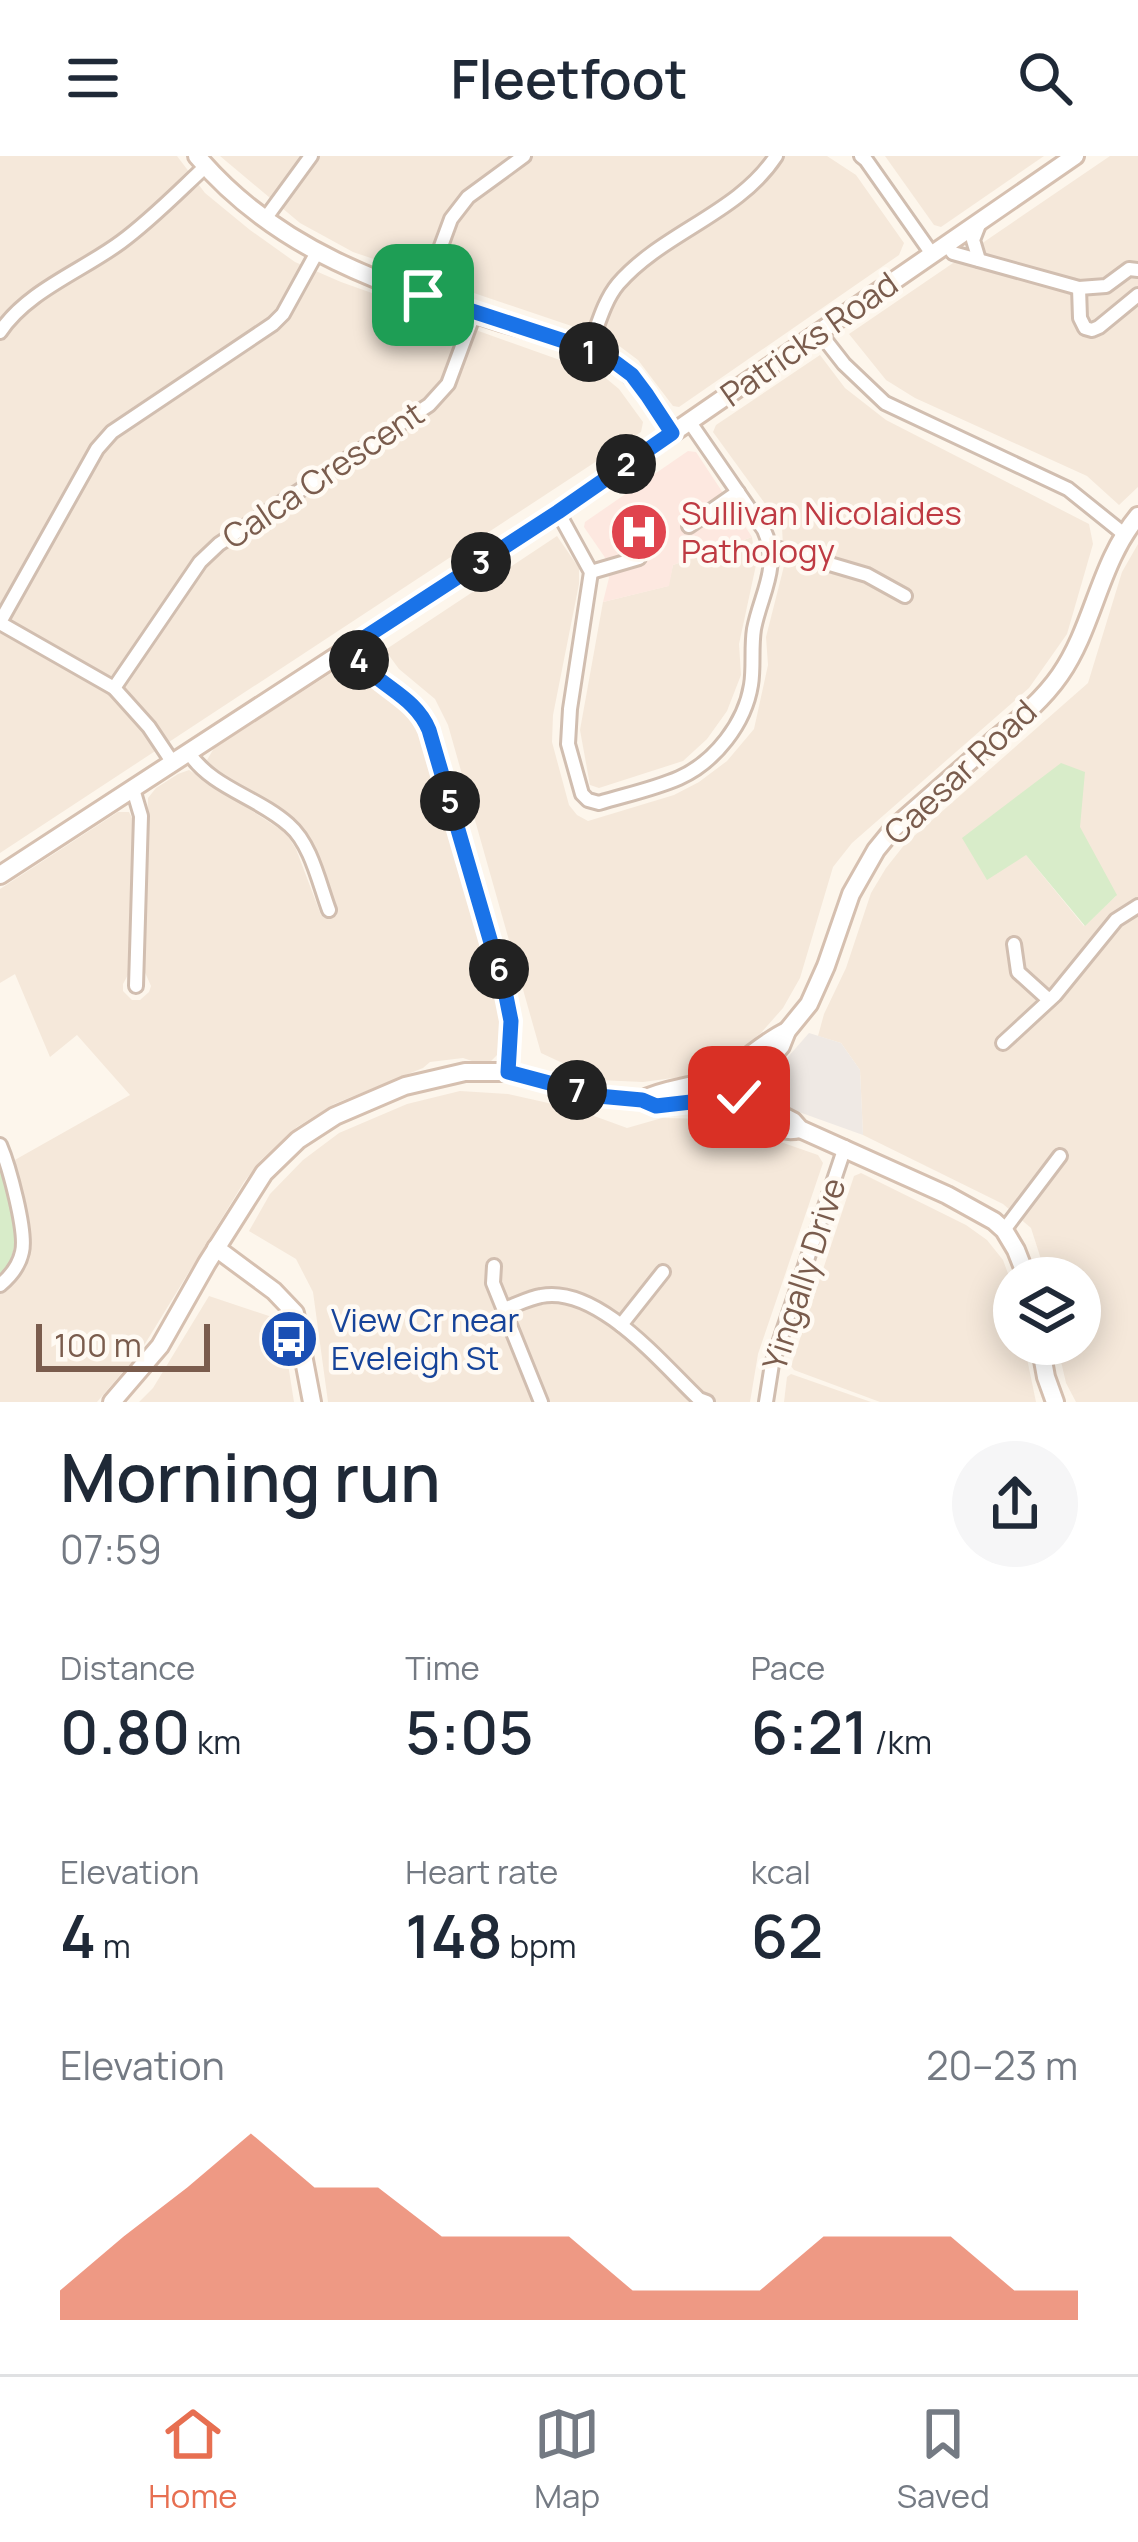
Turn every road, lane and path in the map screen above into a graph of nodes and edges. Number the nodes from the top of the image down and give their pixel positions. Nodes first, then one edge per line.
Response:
1 (310, 156) edge
2 (524, 156) edge
3 (776, 156) edge
4 (1076, 156) edge
5 (865, 157) edge
6 (202, 161) edge
7 (265, 219) junction
8 (980, 222) junction
9 (939, 249) junction
10 (316, 254) junction
11 (979, 260) junction
12 (1138, 270) edge
13 (1079, 288) junction
14 (423, 295) junction
15 (1138, 296) edge
16 (474, 314) junction
17 (0, 332) edge
18 (819, 332) junction
19 (588, 351) junction
20 (689, 422) junction
21 (672, 433) junction
22 (738, 492) junction
23 (558, 512) junction
24 (1138, 516) edge
25 (688, 526) dead end
26 (1124, 533) junction
27 (772, 547) junction
28 (640, 558) dead end
29 (591, 572) junction
30 (904, 596) dead end
31 (0, 622) edge
32 (347, 649) junction
33 (115, 688) junction
34 (181, 758) junction
35 (133, 789) junction
36 (0, 875) edge
37 (1138, 906) edge
38 (329, 910) dead end
39 (1014, 944) dead end
40 (136, 986) dead end
41 (1049, 1000) junction
42 (788, 1031) junction
43 (1003, 1043) dead end
44 (766, 1063) junction
45 (508, 1072) junction
46 (733, 1078) junction
47 (642, 1100) junction
48 (691, 1102) junction
49 (771, 1118) junction
50 (0, 1145) edge
51 (845, 1148) junction
52 (1060, 1156) dead end
53 (1004, 1230) junction
54 (216, 1248) junction
55 (1019, 1257) edge
56 (494, 1266) dead end
57 (663, 1272) dead end
58 (0, 1285) edge
59 (504, 1309) junction
60 (621, 1325) junction
61 (1044, 1365) edge
62 (112, 1402) edge
63 (312, 1402) edge
64 (541, 1402) edge
65 (707, 1402) edge
66 (766, 1402) edge
67 (1055, 1402) edge

1 - 7 street
2 - 14 street
3 - 19 street
4 - 8 street, Patricks Road
5 - 9 street
6 - 7 street
6 - 17 street
7 - 10 street
8 - 9 street, Patricks Road
8 - 11 street
9 - 11 street
9 - 18 street, Patricks Road
10 - 14 street
10 - 31 street
11 - 13 street
12 - 13 street
13 - 15 street
14 - 16 street
16 - 19 street
16 - 33 street, Calca Crescent
18 - 20 street, Patricks Road
18 - 26 street
19 - 21 street
20 - 21 street, Patricks Road
20 - 22 street
21 - 23 street, Patricks Road
22 - 25 street
22 - 27 street
23 - 29 street
23 - 32 street, Patricks Road
24 - 26 street, Caesar Road
26 - 42 street, Caesar Road
27 - 29 street
27 - 30 street
28 - 29 street
31 - 33 street
32 - 34 street, Patricks Road
32 - 45 street
33 - 34 street
34 - 35 street, Patricks Road
34 - 38 street
35 - 36 street, Patricks Road
35 - 40 street
37 - 41 street
39 - 41 street
41 - 43 street
42 - 44 street, Caesar Road
42 - 46 street, Caesar Road
44 - 46 street, Caesar Road
44 - 49 street
45 - 47 street
45 - 54 street
46 - 47 street
46 - 48 street
46 - 49 street
47 - 48 street
48 - 49 street
49 - 51 street
50 - 58 street
51 - 53 street
51 - 66 street, Yingally Drive
52 - 53 street
53 - 55 street
54 - 62 street
54 - 63 street
56 - 59 street
57 - 60 street
59 - 60 street
59 - 64 street
60 - 65 street
61 - 67 street

